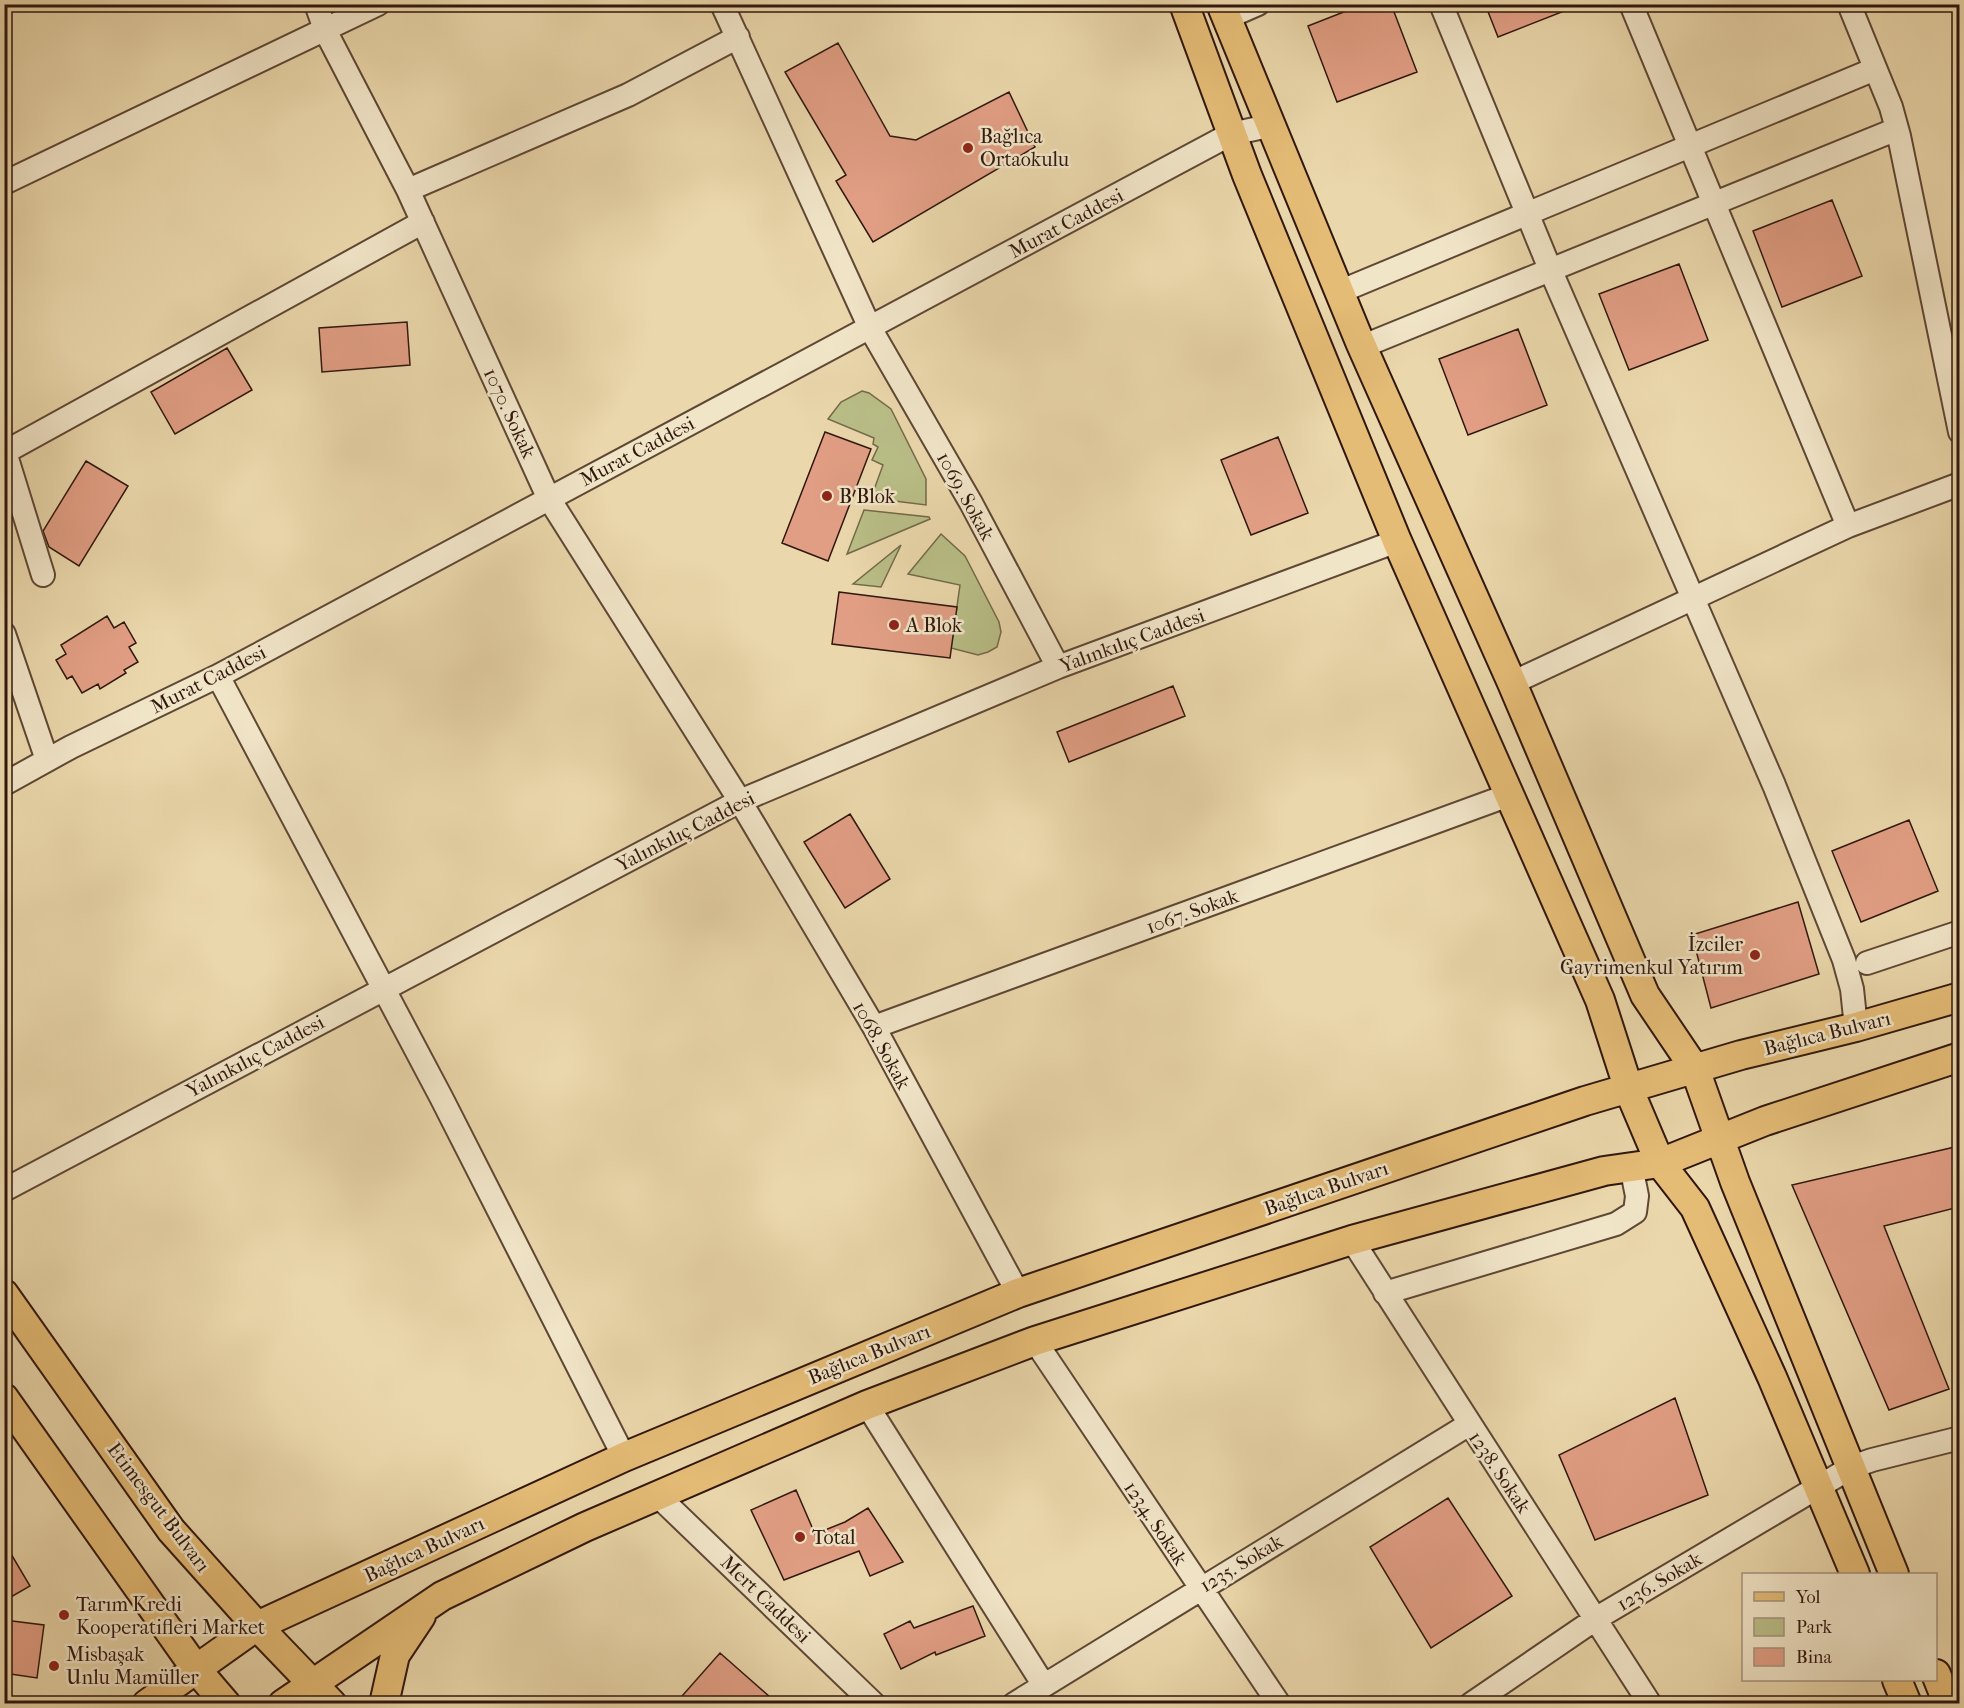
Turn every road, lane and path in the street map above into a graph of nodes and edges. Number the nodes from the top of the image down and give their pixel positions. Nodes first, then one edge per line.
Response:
1 (315, 4) edge
2 (378, 4) edge
3 (722, 4) edge
4 (1184, 4) edge
5 (1258, 4) edge
6 (1441, 4) edge
7 (1630, 4) edge
8 (1849, 4) edge
9 (1224, 11) edge
10 (326, 32) junction
11 (738, 37) junction
12 (1875, 69) junction
13 (1272, 125) junction
14 (1897, 129) junction
15 (1231, 134) junction
16 (1690, 148) junction
17 (4, 183) edge
18 (408, 190) junction
19 (1713, 202) junction
20 (1528, 215) junction
21 (423, 222) junction
22 (1550, 269) junction
23 (1339, 292) junction
24 (870, 328) junction
25 (1361, 346) junction
26 (1959, 432) edge
27 (1959, 484) edge
28 (548, 497) junction
29 (1848, 526) junction
30 (1398, 541) junction
31 (43, 575) dead end
32 (1692, 599) junction
33 (4, 634) edge
34 (1058, 667) junction
35 (218, 676) junction
36 (1512, 683) junction
37 (47, 760) junction
38 (4, 784) edge
39 (1509, 795) junction
40 (740, 801) junction
41 (1959, 932) edge
42 (1867, 963) dead end
43 (384, 988) junction
44 (1959, 997) edge
45 (874, 1027) junction
46 (1856, 1027) junction
47 (1959, 1057) edge
48 (1695, 1069) junction
49 (1629, 1090) junction
50 (1721, 1140) junction
51 (1660, 1163) junction
52 (1631, 1166) junction
53 (4, 1190) edge
54 (1352, 1240) junction
55 (1018, 1293) junction
56 (1385, 1293) junction
57 (4, 1294) edge
58 (1035, 1341) junction
59 (4, 1398) edge
60 (867, 1405) junction
61 (1468, 1425) junction
62 (1959, 1437) edge
63 (624, 1457) junction
64 (1852, 1467) junction
65 (1819, 1486) junction
66 (657, 1495) junction
67 (1854, 1573) edge
68 (1893, 1573) edge
69 (1199, 1588) junction
70 (442, 1596) junction
71 (1597, 1618) junction
72 (256, 1626) junction
73 (196, 1669) junction
74 (1937, 1679) edge
75 (1897, 1681) edge
76 (1042, 1684) junction
77 (323, 1694) edge
78 (147, 1704) edge
79 (226, 1704) edge
80 (283, 1704) edge
81 (384, 1704) edge
82 (874, 1704) edge
83 (1014, 1704) edge
84 (1279, 1704) edge
85 (1471, 1704) edge
86 (1650, 1704) edge
87 (1907, 1704) edge
88 (1948, 1704) edge

1 - 10 street, 1070. Sokak
2 - 10 street
3 - 11 street, 1069. Sokak
4 - 15 main road
5 - 9 street
6 - 20 street
7 - 16 street
8 - 12 street
9 - 13 main road
10 - 17 street
10 - 18 street, 1070. Sokak
11 - 18 street
11 - 24 street, 1069. Sokak
12 - 14 street
12 - 16 street
13 - 15 street, Murat Caddesi
13 - 23 main road
14 - 19 street
14 - 26 street
15 - 24 street, Murat Caddesi
15 - 30 main road
16 - 19 street
16 - 20 street
18 - 21 street, 1070. Sokak
19 - 22 street
19 - 29 street
20 - 22 street
20 - 23 street
21 - 28 street, 1070. Sokak
21 - 31 street
22 - 25 street
22 - 32 street
23 - 25 main road
24 - 28 street, Murat Caddesi
24 - 34 street, 1069. Sokak
25 - 36 main road
27 - 29 street
28 - 35 street, Murat Caddesi
28 - 40 street, 1070. Sokak
29 - 32 street
30 - 34 street, Yalınkılıç Caddesi
30 - 39 main road
32 - 36 street
32 - 46 street
33 - 37 street
34 - 40 street, Yalınkılıç Caddesi
35 - 37 street, Murat Caddesi
35 - 43 street
36 - 48 main road
37 - 38 street, Murat Caddesi
39 - 45 street, 1067. Sokak
39 - 49 main road
40 - 43 street, Yalınkılıç Caddesi
40 - 45 street, 1068. Sokak
41 - 42 street
43 - 53 street, Yalınkılıç Caddesi
43 - 63 street
44 - 46 main road, Bağlıca Bulvarı
45 - 55 street, 1068. Sokak
46 - 48 main road, Bağlıca Bulvarı
47 - 50 main road
48 - 49 main road, Bağlıca Bulvarı
48 - 50 main road
49 - 51 main road
49 - 55 main road, Bağlıca Bulvarı
50 - 51 main road
50 - 64 main road
51 - 52 main road
51 - 65 main road
52 - 54 main road
52 - 56 street
54 - 56 street, 1238. Sokak
54 - 58 main road
55 - 63 main road, Bağlıca Bulvarı
56 - 61 street, 1238. Sokak
57 - 72 main road, Etimesgut Bulvarı
58 - 60 main road
58 - 69 street, 1234. Sokak
59 - 73 main road
60 - 66 main road
60 - 76 street
61 - 69 street, 1235. Sokak
61 - 71 street, 1238. Sokak
62 - 64 street, 1236. Sokak
63 - 72 main road, Bağlıca Bulvarı
64 - 65 street, 1236. Sokak
64 - 68 main road
65 - 67 main road
65 - 71 street, 1236. Sokak
66 - 70 main road
66 - 82 street, Mert Caddesi
69 - 76 street, 1235. Sokak
69 - 84 street, 1234. Sokak
70 - 77 main road
70 - 81 main road
71 - 85 street, 1236. Sokak
71 - 86 street, 1238. Sokak
72 - 73 main road, Bağlıca Bulvarı
72 - 77 main road, Etimesgut Bulvarı
73 - 78 main road, Bağlıca Bulvarı
73 - 79 main road
74 - 88 main road
75 - 87 main road
76 - 83 street, 1235. Sokak
77 - 80 main road

